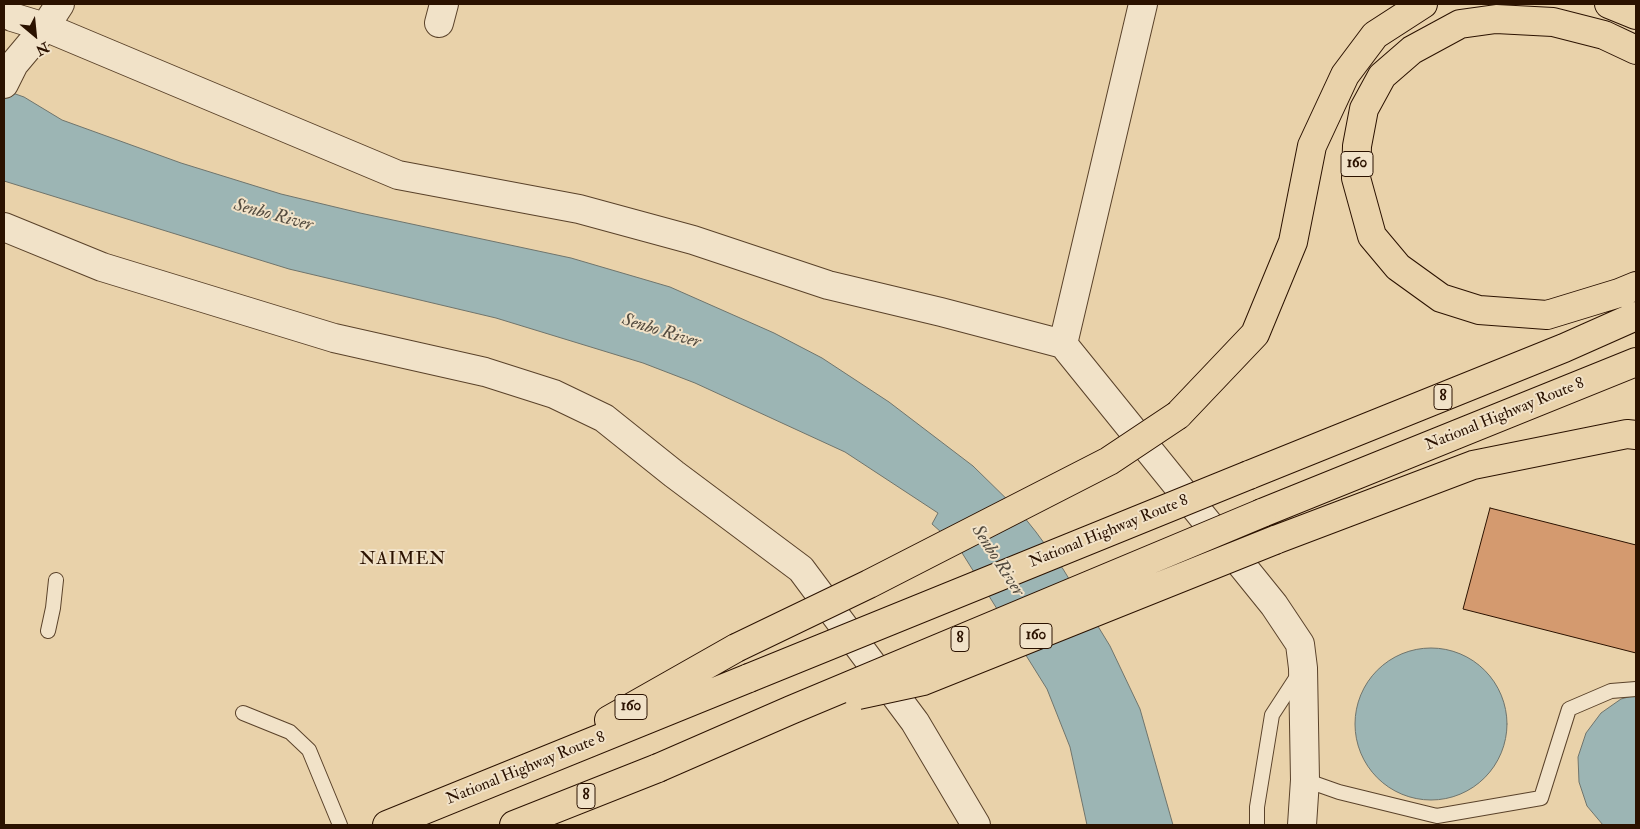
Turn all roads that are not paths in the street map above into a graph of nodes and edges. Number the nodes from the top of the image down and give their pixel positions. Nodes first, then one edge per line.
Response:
1 (60, 4) edge
2 (1143, 4) edge
3 (1423, 4) edge
4 (1608, 4) edge
5 (4, 12) edge
6 (1636, 14) edge
7 (46, 27) junction
8 (1636, 50) edge
9 (9, 74) edge
10 (4, 227) edge
11 (1636, 286) edge
12 (1636, 316) edge
13 (1062, 344) junction
14 (1636, 362) edge
15 (1636, 435) edge
16 (56, 580) dead end
17 (48, 631) dead end
18 (1303, 668) junction
19 (1636, 688) edge
20 (791, 710) junction
21 (243, 713) dead end
22 (528, 768) junction
23 (1305, 780) junction
24 (340, 825) edge
25 (387, 825) edge
26 (514, 825) edge
27 (976, 825) edge
28 (1257, 825) edge
29 (1302, 825) edge

1 - 7 street
2 - 13 street
3 - 22 highway, 160, bridge
4 - 6 highway
5 - 7 street
7 - 9 street
7 - 13 street
8 - 11 highway, 160
10 - 27 street
12 - 22 highway, National Highway Route 8 / 8, bridge
13 - 18 street
14 - 20 highway, National Highway Route 8 / 8, bridge
15 - 20 highway, 160, bridge
16 - 17 lane
18 - 23 street
18 - 28 lane
19 - 23 lane
20 - 26 highway, National Highway Route 8 / 8, bridge
21 - 24 lane
22 - 25 highway, National Highway Route 8 / 8
23 - 29 street

